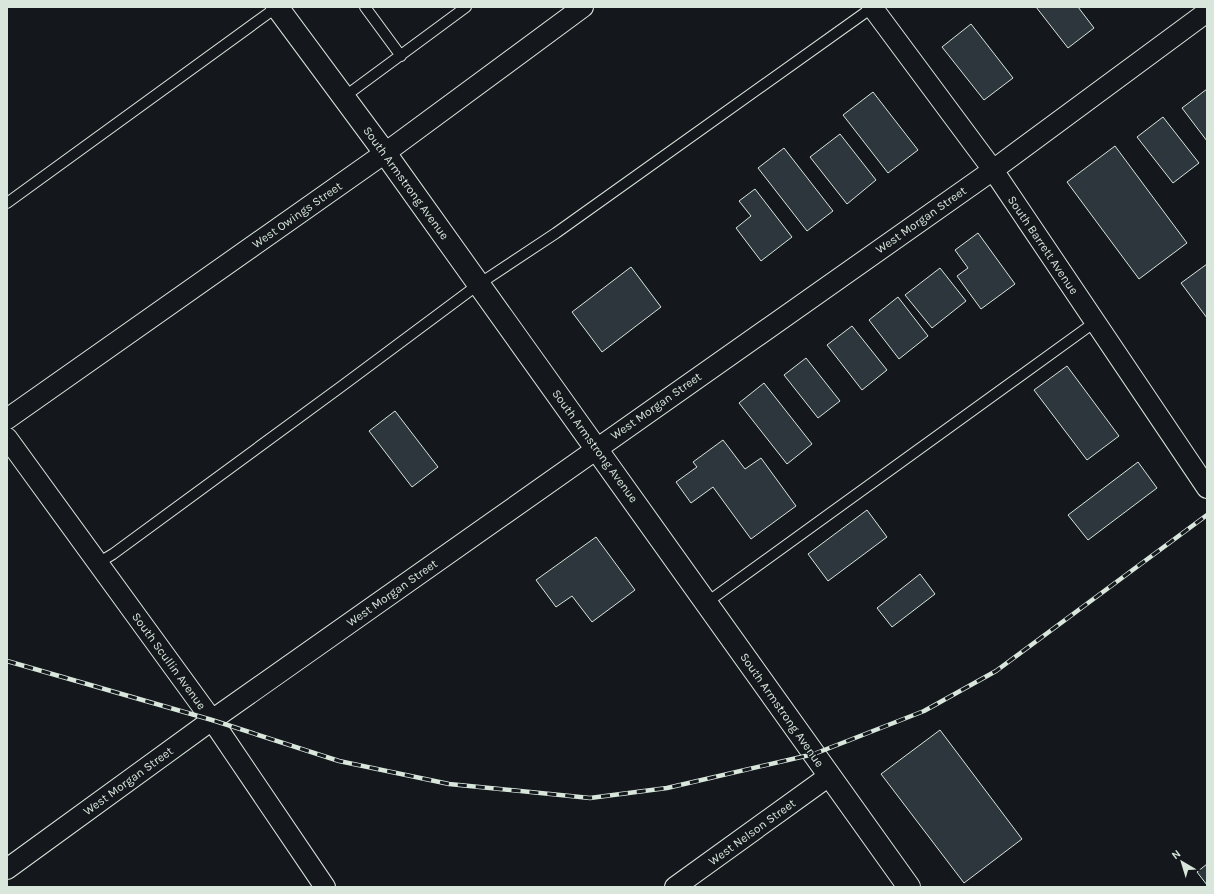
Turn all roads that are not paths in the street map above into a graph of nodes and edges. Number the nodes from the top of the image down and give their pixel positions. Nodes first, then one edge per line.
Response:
1 (277, 7) edge
2 (365, 7) edge
3 (466, 7) edge
4 (872, 7) edge
5 (578, 8) edge
6 (1207, 12) edge
7 (400, 56) junction
8 (344, 98) junction
9 (385, 153) junction
10 (992, 170) junction
11 (7, 203) edge
12 (479, 284) junction
13 (1095, 322) junction
14 (7, 419) edge
15 (7, 438) edge
16 (596, 448) junction
17 (1207, 488) edge
18 (98, 562) junction
19 (706, 603) junction
20 (212, 720) junction
21 (829, 776) junction
22 (7, 869) edge
23 (325, 887) edge
24 (675, 887) edge
25 (909, 887) edge

1 - 8 main road, South Armstrong Avenue
1 - 11 lane
2 - 7 lane
3 - 7 lane
4 - 10 street, South Barrett Avenue
4 - 12 lane
5 - 9 street, West Owings Street
6 - 10 street, West Morgan Street
7 - 8 lane
8 - 9 main road, South Armstrong Avenue
9 - 12 main road, South Armstrong Avenue
9 - 14 street, West Owings Street
10 - 13 street, South Barrett Avenue
10 - 16 street, West Morgan Street
12 - 16 main road, South Armstrong Avenue
12 - 18 lane
13 - 17 street, South Barrett Avenue
13 - 19 lane
15 - 18 street, South Scullin Avenue
16 - 19 main road, South Armstrong Avenue
16 - 20 street, West Morgan Street
18 - 20 street, South Scullin Avenue
19 - 21 main road, South Armstrong Avenue
20 - 22 street, West Morgan Street
20 - 23 street, South Scullin Avenue
21 - 24 street, West Nelson Street
21 - 25 main road, South Armstrong Avenue

